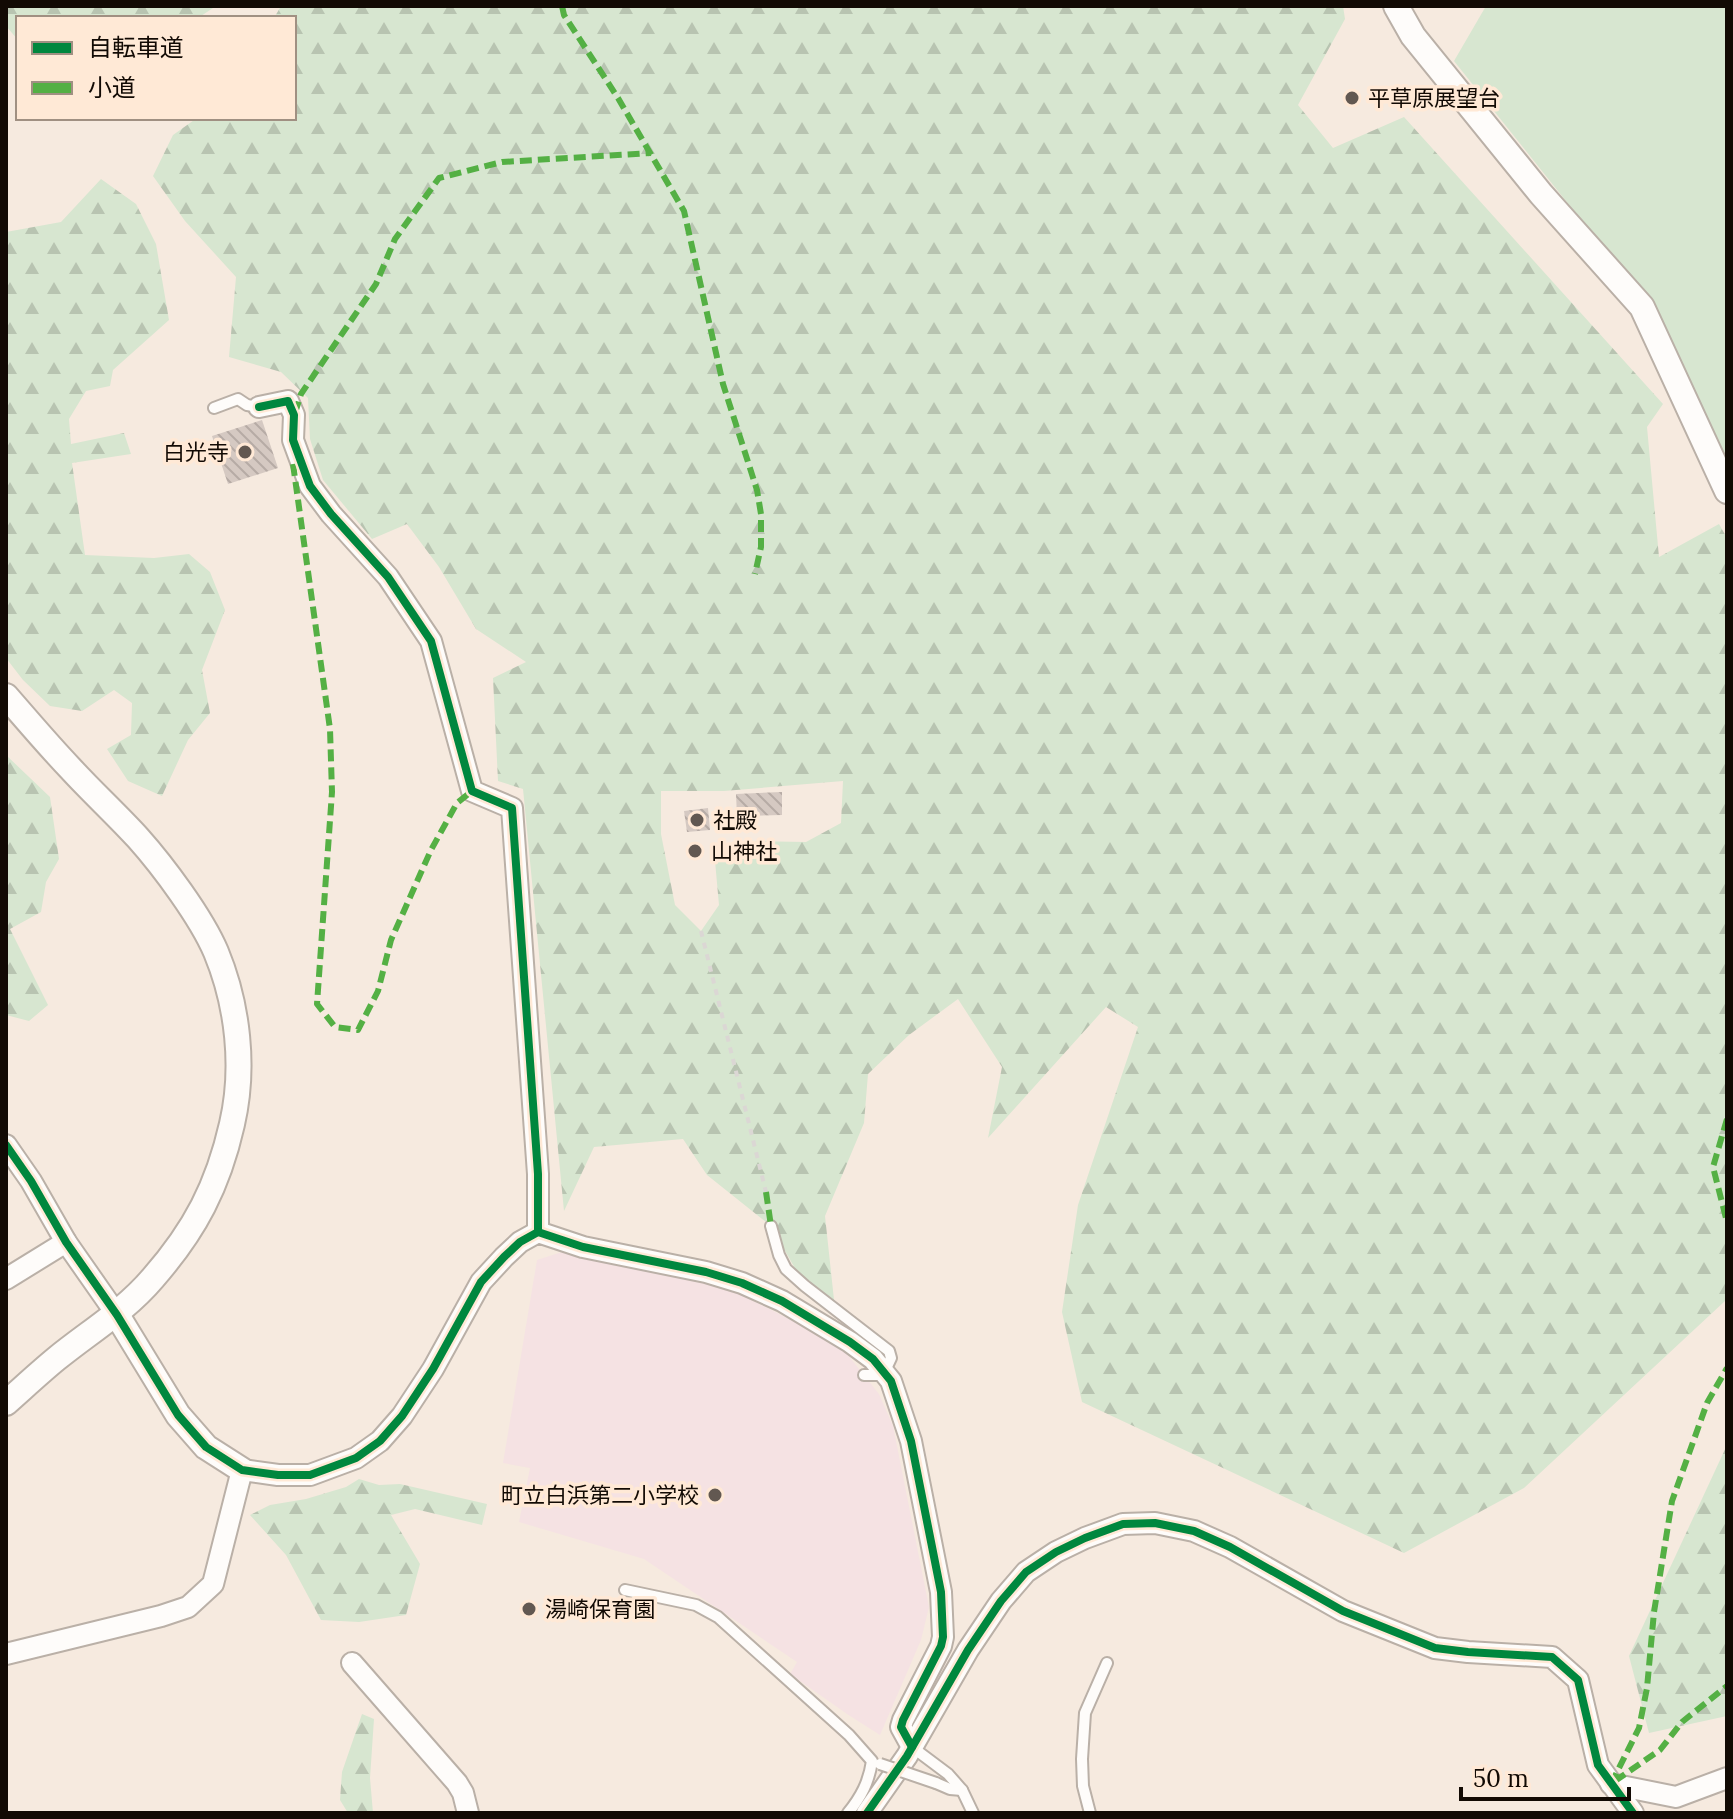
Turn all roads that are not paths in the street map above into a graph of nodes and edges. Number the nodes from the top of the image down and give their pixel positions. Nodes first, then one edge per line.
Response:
1 (1396, 6) edge
2 (259, 407) joint
3 (214, 408) dead end
4 (1727, 491) edge
5 (6, 696) edge
6 (6, 711) edge
7 (69, 767) junction
8 (6, 1145) edge
9 (771, 1226) dead end
10 (538, 1232) junction
11 (66, 1242) junction
12 (6, 1279) edge
13 (117, 1315) junction
14 (874, 1374) junction
15 (6, 1403) edge
16 (242, 1470) junction
17 (625, 1590) dead end
18 (6, 1654) edge
19 (352, 1663) dead end
20 (1107, 1663) dead end
21 (912, 1747) junction
22 (876, 1762) junction
23 (1727, 1778) edge
24 (1611, 1784) junction
25 (962, 1790) junction
26 (468, 1813) edge
27 (848, 1813) edge
28 (867, 1813) edge
29 (973, 1813) edge
30 (1090, 1813) edge
31 (1633, 1813) edge

1 - 4 street
2 - 3 lane
2 - 10 street
5 - 7 street
6 - 7 street
7 - 13 street
8 - 11 street
9 - 14 lane
10 - 14 street
10 - 16 street
11 - 12 street
11 - 13 street
13 - 15 street
13 - 16 street
14 - 21 street
16 - 18 street
17 - 22 lane
19 - 26 street
20 - 30 lane
21 - 24 street
21 - 25 lane
21 - 28 street
22 - 25 lane, bridge
22 - 27 lane
23 - 24 street
24 - 31 street
25 - 29 lane

